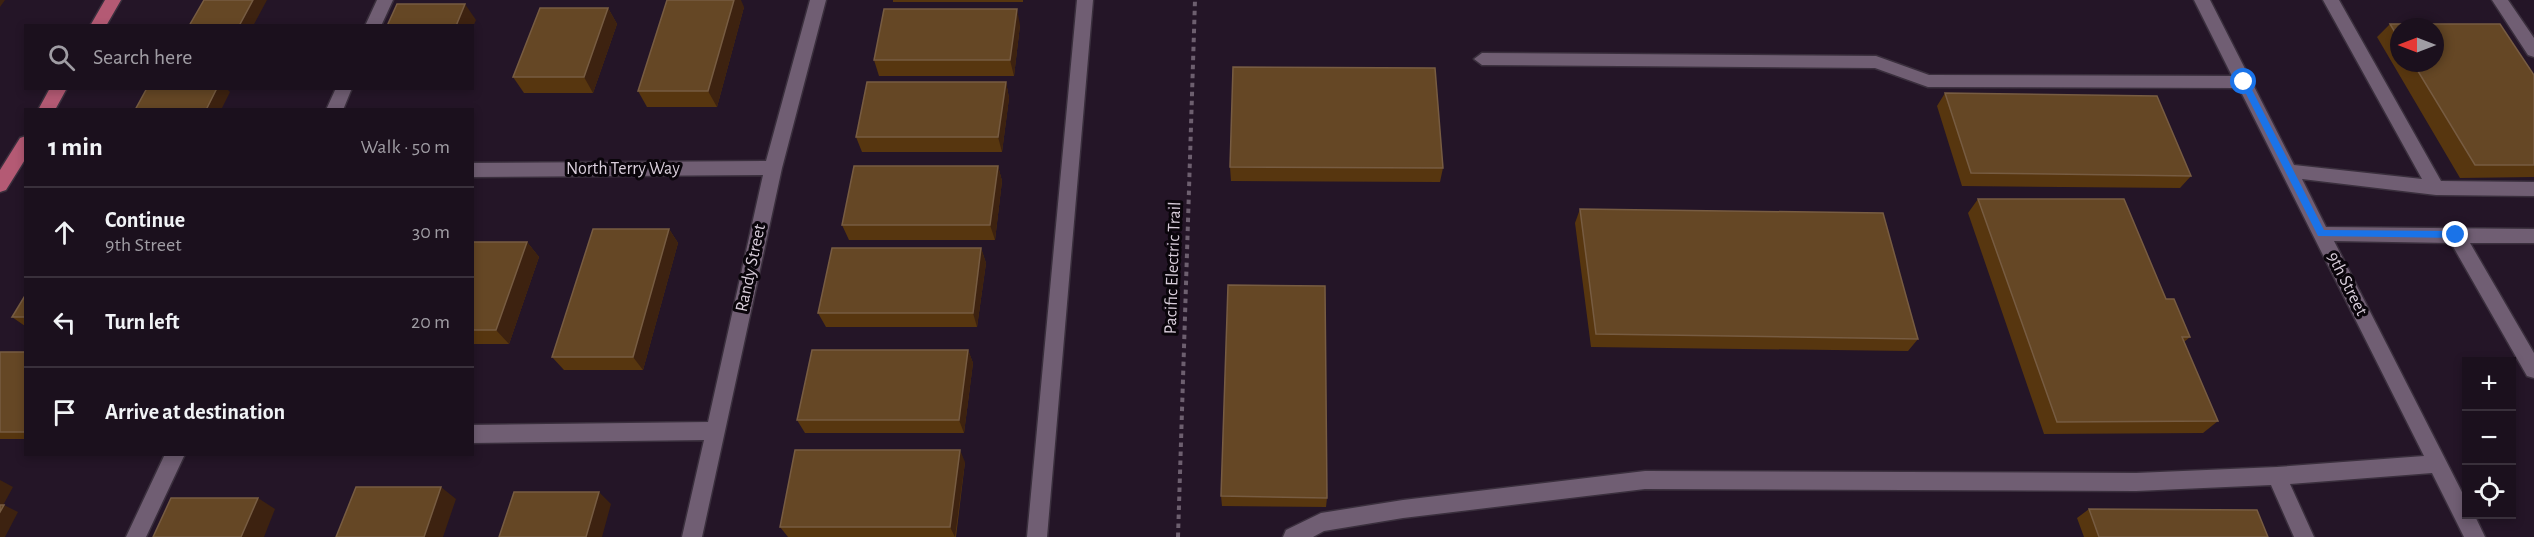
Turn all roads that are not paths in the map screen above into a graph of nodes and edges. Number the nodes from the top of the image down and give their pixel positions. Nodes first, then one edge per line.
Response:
1 (113, 0) edge
2 (385, 0) edge
3 (818, 0) edge
4 (1085, 0) edge
5 (2202, 0) edge
6 (2331, 0) edge
7 (2500, 0) edge
8 (99, 24) edge
9 (374, 24) edge
10 (2534, 51) edge
11 (1482, 59) dead end
12 (2244, 82) junction
13 (58, 90) edge
14 (343, 90) edge
15 (47, 108) edge
16 (335, 108) edge
17 (24, 146) edge
18 (772, 168) junction
19 (474, 170) edge
20 (2289, 171) junction
21 (0, 185) edge
22 (2436, 188) junction
23 (2534, 189) edge
24 (2321, 234) junction
25 (2456, 235) junction
26 (2534, 236) edge
27 (2534, 370) edge
28 (716, 432) junction
29 (474, 434) edge
30 (174, 456) edge
31 (2438, 464) junction
32 (2277, 476) junction
33 (136, 537) edge
34 (692, 537) edge
35 (1037, 537) edge
36 (1293, 537) edge
37 (2304, 537) edge
38 (2475, 537) edge

1 - 8 main road
2 - 9 street
3 - 18 street, Randy Street
4 - 35 street
5 - 12 street, 9th Street
6 - 22 street
7 - 10 street
11 - 12 street
12 - 20 street, 9th Street
13 - 15 main road
14 - 16 street
17 - 21 main road
18 - 19 street, North Terry Way
18 - 28 street, Randy Street
20 - 22 street
20 - 24 street, 9th Street
22 - 23 street
24 - 25 street
24 - 31 street, 9th Street
25 - 26 street
25 - 27 street
28 - 29 street
28 - 34 street, Randy Street
30 - 33 street
31 - 32 street
31 - 38 street, 9th Street
32 - 36 street
32 - 37 street

